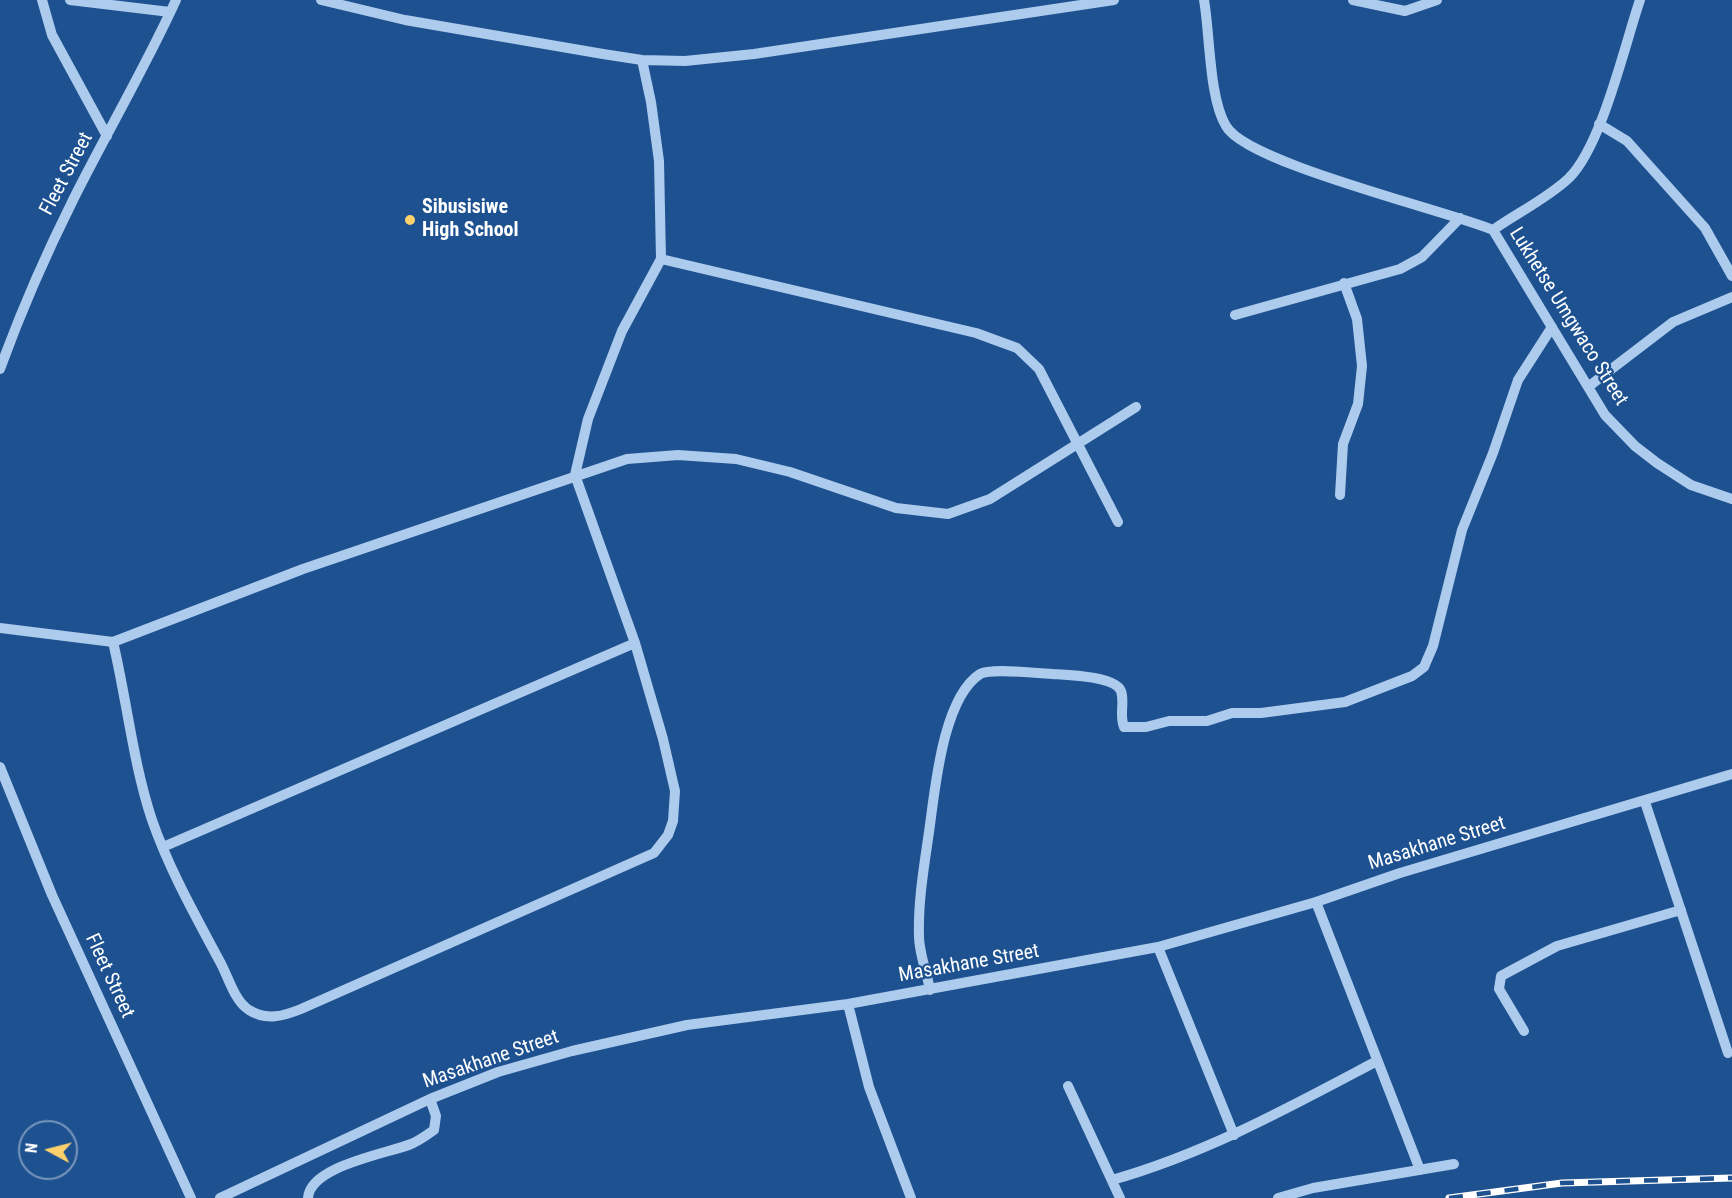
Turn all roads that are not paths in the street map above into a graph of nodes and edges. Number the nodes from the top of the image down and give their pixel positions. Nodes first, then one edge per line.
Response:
1 (42, 0) edge
2 (70, 0) edge
3 (176, 0) edge
4 (321, 0) edge
5 (1114, 0) edge
6 (1204, 0) edge
7 (1353, 0) edge
8 (1437, 0) edge
9 (1640, 0) edge
10 (170, 12) junction
11 (642, 60) junction
12 (1599, 124) junction
13 (107, 136) junction
14 (1460, 218) junction
15 (1493, 230) junction
16 (661, 259) junction
17 (1732, 276) edge
18 (1344, 283) junction
19 (1732, 297) edge
20 (1235, 315) dead end
21 (1552, 327) junction
22 (0, 369) edge
23 (1588, 387) junction
24 (1136, 406) dead end
25 (1077, 442) junction
26 (575, 475) junction
27 (1340, 495) dead end
28 (1732, 500) edge
29 (1118, 522) dead end
30 (0, 628) edge
31 (113, 642) junction
32 (635, 643) junction
33 (0, 767) edge
34 (1732, 774) edge
35 (1645, 802) junction
36 (163, 847) junction
37 (1316, 902) junction
38 (1681, 910) junction
39 (1158, 947) junction
40 (930, 990) junction
41 (848, 1004) junction
42 (1524, 1031) dead end
43 (1728, 1053) dead end
44 (1377, 1061) junction
45 (1068, 1086) dead end
46 (430, 1099) junction
47 (1234, 1135) junction
48 (1454, 1164) dead end
49 (1420, 1170) junction
50 (1112, 1180) junction
51 (191, 1198) edge
52 (220, 1198) edge
53 (309, 1198) edge
54 (911, 1198) edge
55 (1120, 1198) edge
56 (1278, 1198) edge

1 - 13 street
2 - 10 street
3 - 10 street, Fleet Street
4 - 11 street
5 - 11 street
6 - 14 street
7 - 8 street
9 - 12 street
10 - 13 street, Fleet Street
11 - 16 street
12 - 15 street
12 - 17 street
13 - 22 street, Fleet Street
14 - 15 street
14 - 18 street
15 - 21 street, Lukhetse Umgwaco Street
16 - 25 street
16 - 26 street
18 - 20 street
18 - 27 street
19 - 23 street
21 - 23 street, Lukhetse Umgwaco Street
21 - 40 street
23 - 28 street, Lukhetse Umgwaco Street
24 - 25 street
25 - 26 street
25 - 29 street
26 - 31 street
26 - 32 street
30 - 31 street
31 - 36 street
32 - 36 street
32 - 36 street
33 - 51 street, Fleet Street
34 - 35 street, Masakhane Street
35 - 37 street, Masakhane Street
35 - 38 street
37 - 39 street, Masakhane Street
37 - 44 street
38 - 42 street
38 - 43 street
39 - 40 street, Masakhane Street
39 - 47 street
40 - 41 street, Masakhane Street
41 - 46 street, Masakhane Street
41 - 54 street
44 - 47 street
44 - 49 street
45 - 50 street
46 - 52 street, Masakhane Street
46 - 53 street
47 - 50 street
48 - 49 street
49 - 56 street
50 - 55 street

